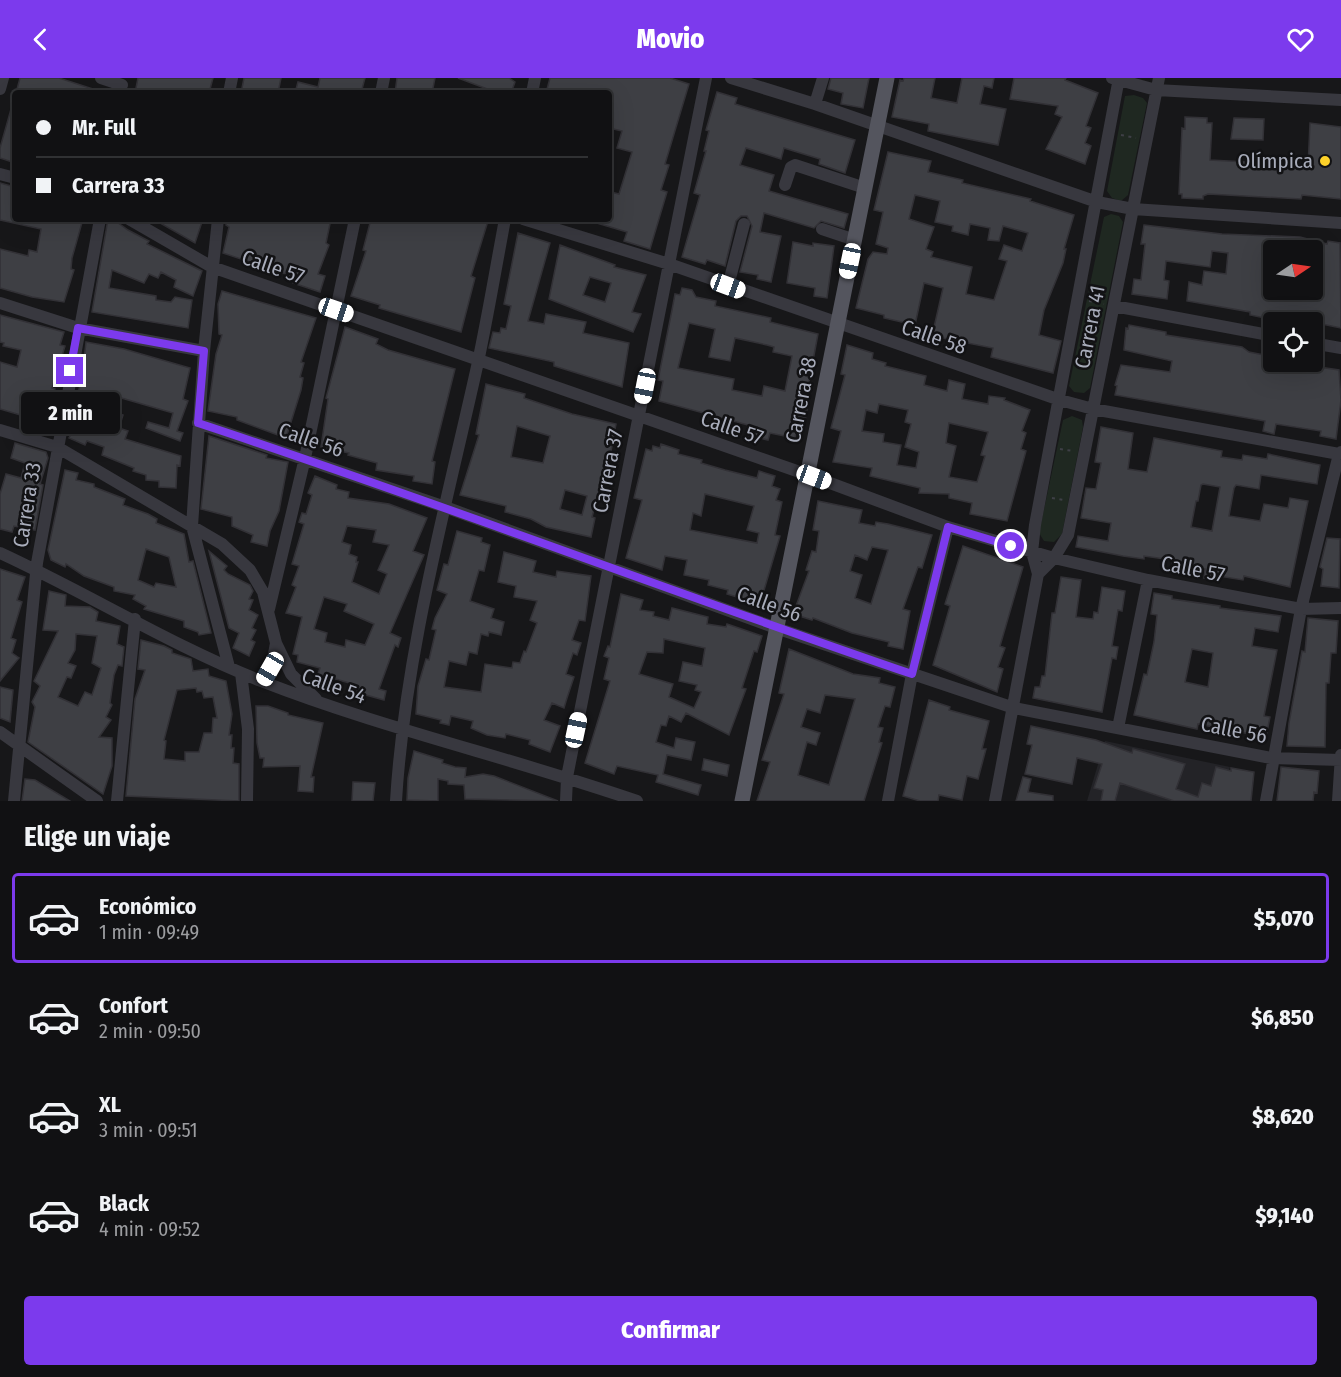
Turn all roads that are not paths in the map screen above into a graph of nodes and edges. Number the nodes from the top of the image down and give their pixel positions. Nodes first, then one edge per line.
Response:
1 (3, 78) edge
2 (101, 78) edge
3 (706, 78) edge
4 (731, 78) edge
5 (823, 78) edge
6 (887, 78) edge
7 (1117, 79) edge
8 (1157, 84) edge
9 (122, 85) edge
10 (0, 89) edge
11 (1341, 100) edge
12 (815, 104) junction
13 (878, 127) junction
14 (785, 185) dead end
15 (865, 188) junction
16 (1096, 202) junction
17 (1133, 209) junction
18 (99, 222) edge
19 (134, 222) edge
20 (218, 222) edge
21 (353, 222) edge
22 (504, 222) edge
23 (533, 222) edge
24 (744, 224) dead end
25 (1341, 224) edge
26 (822, 229) dead end
27 (855, 240) junction
28 (669, 264) junction
29 (213, 267) junction
30 (728, 286) junction
31 (0, 303) edge
32 (1114, 306) junction
33 (336, 310) junction
34 (837, 325) junction
35 (78, 328) junction
36 (1263, 334) edge
37 (1323, 345) edge
38 (1341, 348) edge
39 (204, 351) junction
40 (478, 360) junction
41 (1060, 400) junction
42 (1093, 409) junction
43 (639, 417) junction
44 (198, 423) junction
45 (0, 430) edge
46 (57, 447) junction
47 (1340, 453) edge
48 (305, 458) junction
49 (807, 475) junction
50 (445, 507) junction
51 (192, 526) junction
52 (948, 527) junction
53 (1032, 552) junction
54 (0, 553) edge
55 (1054, 558) junction
56 (609, 566) junction
57 (37, 570) junction
58 (1038, 574) junction
59 (1148, 580) junction
60 (1341, 608) edge
61 (1301, 609) junction
62 (269, 610) junction
63 (135, 619) junction
64 (776, 628) junction
65 (276, 643) junction
66 (229, 666) junction
67 (241, 673) junction
68 (912, 674) junction
69 (262, 681) junction
70 (321, 703) junction
71 (1014, 708) junction
72 (1118, 728) junction
73 (400, 730) junction
74 (0, 732) edge
75 (18, 747) junction
76 (1341, 755) edge
77 (1271, 758) junction
78 (1341, 760) edge
79 (567, 777) junction
80 (14, 801) edge
81 (97, 801) edge
82 (117, 801) edge
83 (247, 801) edge
84 (396, 801) edge
85 (566, 801) edge
86 (638, 801) edge
87 (742, 801) edge
88 (888, 801) edge
89 (995, 801) edge
90 (1266, 801) edge
91 (1338, 801) edge

1 - 10 street
2 - 9 street
3 - 28 street, Carrera 37
4 - 12 street
5 - 12 street
6 - 13 main road, Carrera 38
7 - 8 street
7 - 16 street, Carrera 41
8 - 11 street
8 - 17 street, Carrera 41
12 - 13 street
13 - 15 main road, Carrera 38
13 - 16 street
14 - 15 street
15 - 27 main road, Carrera 38
16 - 17 street
16 - 41 street, Carrera 41
17 - 25 street
17 - 32 street, Carrera 41
18 - 35 street, Carrera 33
19 - 29 street, Calle 57
20 - 29 street
21 - 33 street
22 - 40 street
23 - 28 street, Calle 58
24 - 30 street
26 - 27 street
27 - 34 main road, Carrera 38
28 - 30 street, Calle 58
28 - 43 street, Carrera 37
29 - 33 street, Calle 57
29 - 39 street
30 - 34 street, Calle 58
31 - 35 street
32 - 36 street
32 - 42 street, Carrera 41
33 - 40 street, Calle 57
33 - 48 street
34 - 41 street, Calle 58
34 - 49 main road, Carrera 38
35 - 39 street
35 - 46 street, Carrera 33
37 - 38 street
39 - 44 street
40 - 43 street, Calle 57
40 - 50 street
41 - 42 street, Calle 58
41 - 53 street, Carrera 41
42 - 47 street, Calle 58
42 - 55 street, Carrera 41
43 - 49 street, Calle 57
43 - 56 street, Carrera 37
44 - 48 street, Calle 56
44 - 51 street
45 - 46 street
46 - 51 street
46 - 57 street, Carrera 33
47 - 61 street
48 - 50 street, Calle 56
48 - 62 street
49 - 52 street, Calle 57
49 - 64 main road, Carrera 38
50 - 56 street, Calle 56
50 - 73 street
51 - 62 street
51 - 66 street
52 - 53 street, Calle 57
52 - 68 street
53 - 55 street, Calle 57
53 - 58 street, Carrera 41
54 - 57 street, Calle 54
55 - 58 street, Carrera 41
55 - 59 street, Calle 57
56 - 64 street, Calle 56
56 - 79 street, Carrera 37
57 - 63 street, Calle 54
57 - 75 street, Carrera 33
58 - 71 street, Carrera 41
59 - 61 street, Calle 57
59 - 72 street
60 - 61 street, Calle 57
61 - 77 street
62 - 65 street
63 - 66 street, Calle 54
63 - 82 street
64 - 68 street, Calle 56
64 - 87 main road, Carrera 38
65 - 69 street
65 - 70 street
66 - 67 street, Calle 54
67 - 69 street, Calle 54
67 - 83 street
68 - 71 street, Calle 56
68 - 88 street
69 - 70 street, Calle 54
70 - 73 street, Calle 54
71 - 72 street, Calle 56
71 - 89 street, Carrera 41
72 - 77 street, Calle 56
73 - 79 street, Calle 54
73 - 84 street
74 - 75 street
75 - 80 street, Carrera 33
75 - 81 street
76 - 78 street
77 - 78 street, Calle 56
77 - 90 street
78 - 91 street
79 - 85 street, Carrera 37
79 - 86 street, Calle 54

